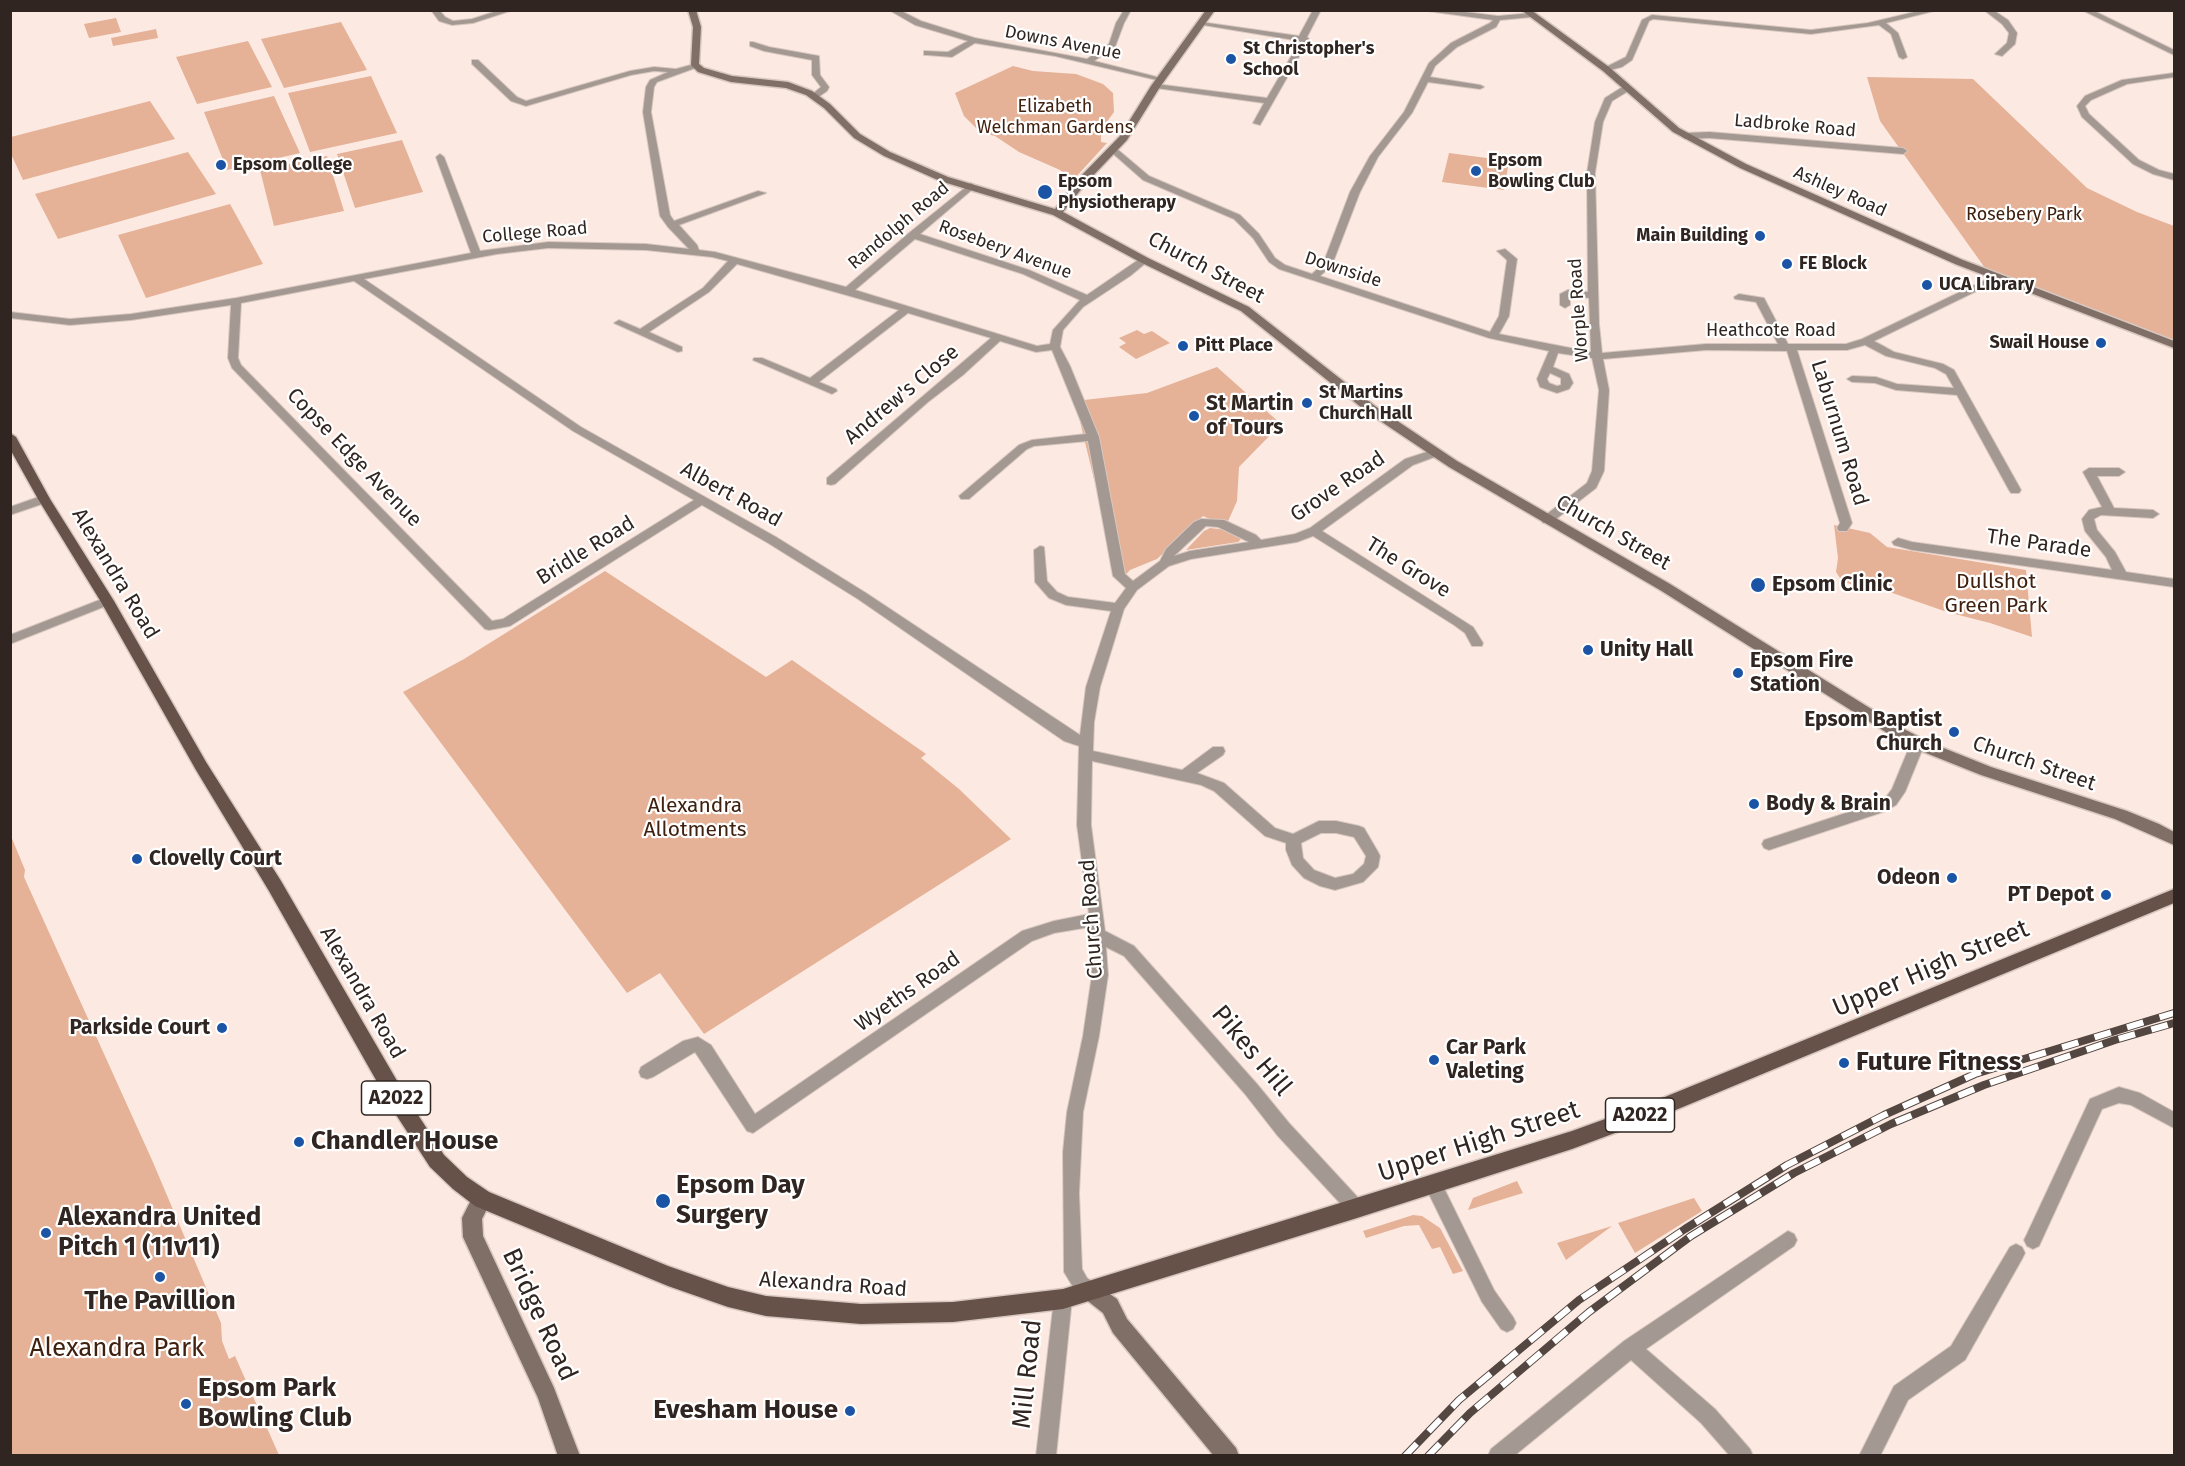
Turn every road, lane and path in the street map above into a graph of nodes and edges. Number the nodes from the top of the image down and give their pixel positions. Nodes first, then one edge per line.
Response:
1 (434, 10) edge
2 (510, 10) edge
3 (692, 10) edge
4 (892, 10) edge
5 (1128, 10) edge
6 (1211, 10) edge
7 (1317, 10) edge
8 (1423, 10) edge
9 (1935, 10) edge
10 (1987, 10) edge
11 (2085, 10) edge
12 (1445, 12) edge
13 (1528, 13) edge
14 (1653, 13) edge
15 (1498, 18) junction
16 (1881, 23) junction
17 (1202, 24) junction
18 (1302, 37) junction
19 (974, 40) junction
20 (753, 44) dead end
21 (927, 53) dead end
22 (2175, 53) edge
23 (1999, 54) dead end
24 (1902, 57) dead end
25 (475, 62) dead end
26 (1089, 62) junction
27 (695, 65) junction
28 (1606, 69) junction
29 (677, 70) junction
30 (2175, 75) edge
31 (1425, 79) junction
32 (1159, 82) junction
33 (1480, 87) dead end
34 (1627, 88) junction
35 (814, 96) junction
36 (1269, 101) junction
37 (1257, 123) dead end
38 (1685, 136) junction
39 (1114, 151) junction
40 (1903, 151) dead end
41 (440, 157) dead end
42 (2175, 177) edge
43 (971, 186) junction
44 (761, 193) dead end
45 (1057, 213) junction
46 (671, 225) junction
47 (912, 235) junction
48 (1502, 250) dead end
49 (694, 251) junction
50 (476, 254) junction
51 (735, 260) junction
52 (1144, 260) junction
53 (356, 278) junction
54 (1313, 278) junction
55 (2002, 278) junction
56 (848, 291) junction
57 (1593, 296) junction
58 (1739, 297) dead end
59 (1087, 299) junction
60 (236, 301) junction
61 (1565, 305) dead end
62 (906, 309) junction
63 (10, 315) edge
64 (619, 323) dead end
65 (642, 332) junction
66 (1493, 336) junction
67 (998, 337) junction
68 (1595, 339) junction
69 (1866, 340) junction
70 (2175, 345) edge
71 (1055, 348) junction
72 (1788, 348) junction
73 (678, 349) dead end
74 (1554, 350) junction
75 (1637, 352) junction
76 (1597, 356) junction
77 (758, 360) dead end
78 (1547, 368) dead end
79 (1852, 379) dead end
80 (812, 382) junction
81 (832, 391) dead end
82 (1962, 392) junction
83 (10, 437) edge
84 (1094, 437) junction
85 (1436, 453) junction
86 (2119, 472) dead end
87 (831, 481) dead end
88 (2015, 490) dead end
89 (965, 496) dead end
90 (44, 499) junction
91 (701, 501) junction
92 (10, 511) edge
93 (2110, 511) junction
94 (2153, 514) dead end
95 (1547, 520) junction
96 (1842, 528) dead end
97 (1314, 531) junction
98 (1898, 542) dead end
99 (1259, 545) junction
100 (1040, 550) dead end
101 (1165, 562) junction
102 (2121, 575) junction
103 (2175, 583) edge
104 (1132, 587) junction
105 (107, 601) junction
106 (1118, 608) junction
107 (489, 626) joint
108 (10, 640) edge
109 (1477, 642) dead end
110 (1918, 743) junction
111 (1087, 749) junction
112 (1218, 751) dead end
113 (1185, 775) junction
114 (2175, 839) edge
115 (1294, 840) junction
116 (1769, 844) dead end
117 (2175, 897) edge
118 (1098, 927) junction
119 (647, 1072) dead end
120 (2175, 1120) edge
121 (1433, 1184) junction
122 (482, 1198) junction
123 (1357, 1209) junction
124 (1788, 1240) dead end
125 (2033, 1240) dead end
126 (2016, 1253) dead end
127 (1091, 1291) junction
128 (1063, 1299) junction
129 (1507, 1323) dead end
130 (1631, 1348) junction
131 (569, 1455) edge
132 (1046, 1455) edge
133 (1228, 1455) edge
134 (1498, 1455) edge
135 (1743, 1455) edge
136 (1869, 1455) edge

1 - 2 street
3 - 27 main road
4 - 19 street, Downs Avenue
5 - 26 street
6 - 17 main road
7 - 18 street
8 - 12 street
9 - 16 street
10 - 23 street
11 - 22 street
12 - 15 street
13 - 15 street
13 - 28 main road, Ashley Road
14 - 16 street
14 - 28 street
15 - 31 street
16 - 24 street
17 - 18 street
17 - 32 main road
18 - 36 street
19 - 21 street
19 - 26 street, Downs Avenue
20 - 35 street
25 - 29 street
26 - 32 street, Downs Avenue
27 - 29 street
27 - 35 main road, Church Street
28 - 34 main road, Ashley Road
29 - 46 street
30 - 42 street
31 - 33 street
31 - 54 street
32 - 36 street, Downs Avenue
32 - 39 main road
34 - 38 main road, Ashley Road
34 - 57 street, Worple Road
35 - 43 main road, Church Street
36 - 37 street
38 - 40 street, Ladbroke Road
38 - 55 main road, Ashley Road
39 - 45 main road
39 - 54 street, Downside
41 - 50 street
43 - 45 main road, Church Street
43 - 47 street, Randolph Road
44 - 46 street
45 - 52 main road, Church Street
46 - 49 street
47 - 56 street, Randolph Road
47 - 59 street, Rosebery Avenue
48 - 66 street
49 - 50 street, College Road
49 - 51 street, College Road
50 - 53 street, College Road
51 - 56 street, College Road
51 - 65 street
52 - 59 street
52 - 85 main road, Church Street
53 - 60 street, College Road
53 - 91 street, Albert Road
54 - 66 street, Downside
55 - 69 street, Heathcote Road
55 - 70 main road, Ashley Road
56 - 62 street, College Road
57 - 61 street
57 - 68 street, Worple Road
58 - 72 street
59 - 71 street
60 - 63 street, College Road
60 - 107 street, Copse Edge Avenue
62 - 67 street, College Road
62 - 80 street
64 - 65 street
65 - 73 street
66 - 74 street, Downside
67 - 71 street, College Road
67 - 87 street, Andrew's Close
68 - 75 street
68 - 76 street, Worple Road
69 - 72 street, Heathcote Road
69 - 82 street
71 - 84 street
72 - 75 street, Heathcote Road
72 - 96 street, Laburnum Road
74 - 76 street, Downside
74 - 78 street
75 - 76 street, Heathcote Road
76 - 95 street, Worple Road
77 - 80 street
79 - 82 street
80 - 81 street
82 - 88 street
83 - 90 main road, Alexandra Road / A2022
84 - 89 street
84 - 104 street
85 - 95 main road, Church Street
85 - 97 street, Grove Road
86 - 93 street
90 - 92 street
90 - 105 main road, Alexandra Road / A2022
91 - 107 street, Bridle Road
91 - 111 street, Albert Road
93 - 94 street
93 - 102 street
95 - 110 main road, Church Street
97 - 99 street, Grove Road
97 - 109 street, The Grove
98 - 102 street, The Parade
99 - 101 street, Grove Road
99 - 101 street, Grove Road
100 - 106 street
101 - 104 street, Grove Road
102 - 103 street, The Parade
104 - 106 street, Church Road
105 - 108 street
105 - 122 main road, Alexandra Road / A2022
106 - 111 street, Church Road
110 - 114 main road, Church Street
110 - 116 street
111 - 113 street, Albert Road
111 - 118 street, Church Road
112 - 113 street
113 - 115 street, Albert Road
115 - 115 street
117 - 121 main road, Upper High Street / A2022
118 - 119 street, Wyeths Road
118 - 123 street, Pikes Hill
118 - 127 street, Church Road
120 - 125 street
121 - 123 main road, Upper High Street / A2022
121 - 129 street
122 - 128 main road, Alexandra Road / A2022
122 - 131 main road, Bridge Road
123 - 127 main road, Upper High Street / A2022
124 - 130 street
126 - 136 street
127 - 128 main road, Alexandra Road / A2022
127 - 133 main road, Church Road
128 - 132 street, Mill Road
130 - 134 street
130 - 135 street

